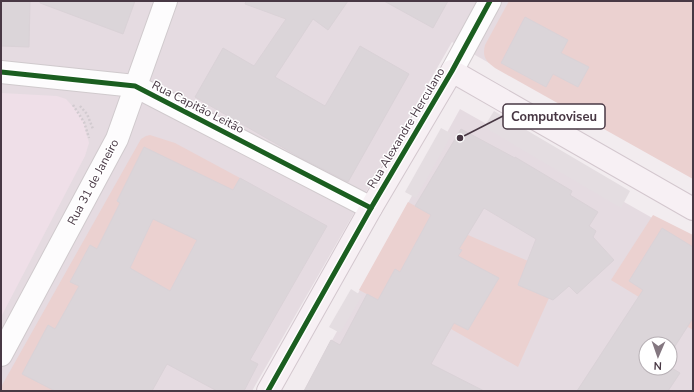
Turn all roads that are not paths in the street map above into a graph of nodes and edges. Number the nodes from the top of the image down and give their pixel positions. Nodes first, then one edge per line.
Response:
1 (166, 1) edge
2 (490, 1) edge
3 (452, 71) junction
4 (1, 72) edge
5 (135, 86) junction
6 (371, 208) junction
7 (693, 209) edge
8 (1, 355) edge
9 (268, 391) edge

1 - 5 street, Rua 31 de Janeiro
2 - 3 street, Rua Alexandre Herculano
3 - 6 street, Rua Alexandre Herculano
3 - 7 street
4 - 5 street, Rua Capitão Leitão
5 - 6 street, Rua Capitão Leitão
5 - 8 street, Rua 31 de Janeiro
6 - 9 street, Rua Alexandre Herculano

